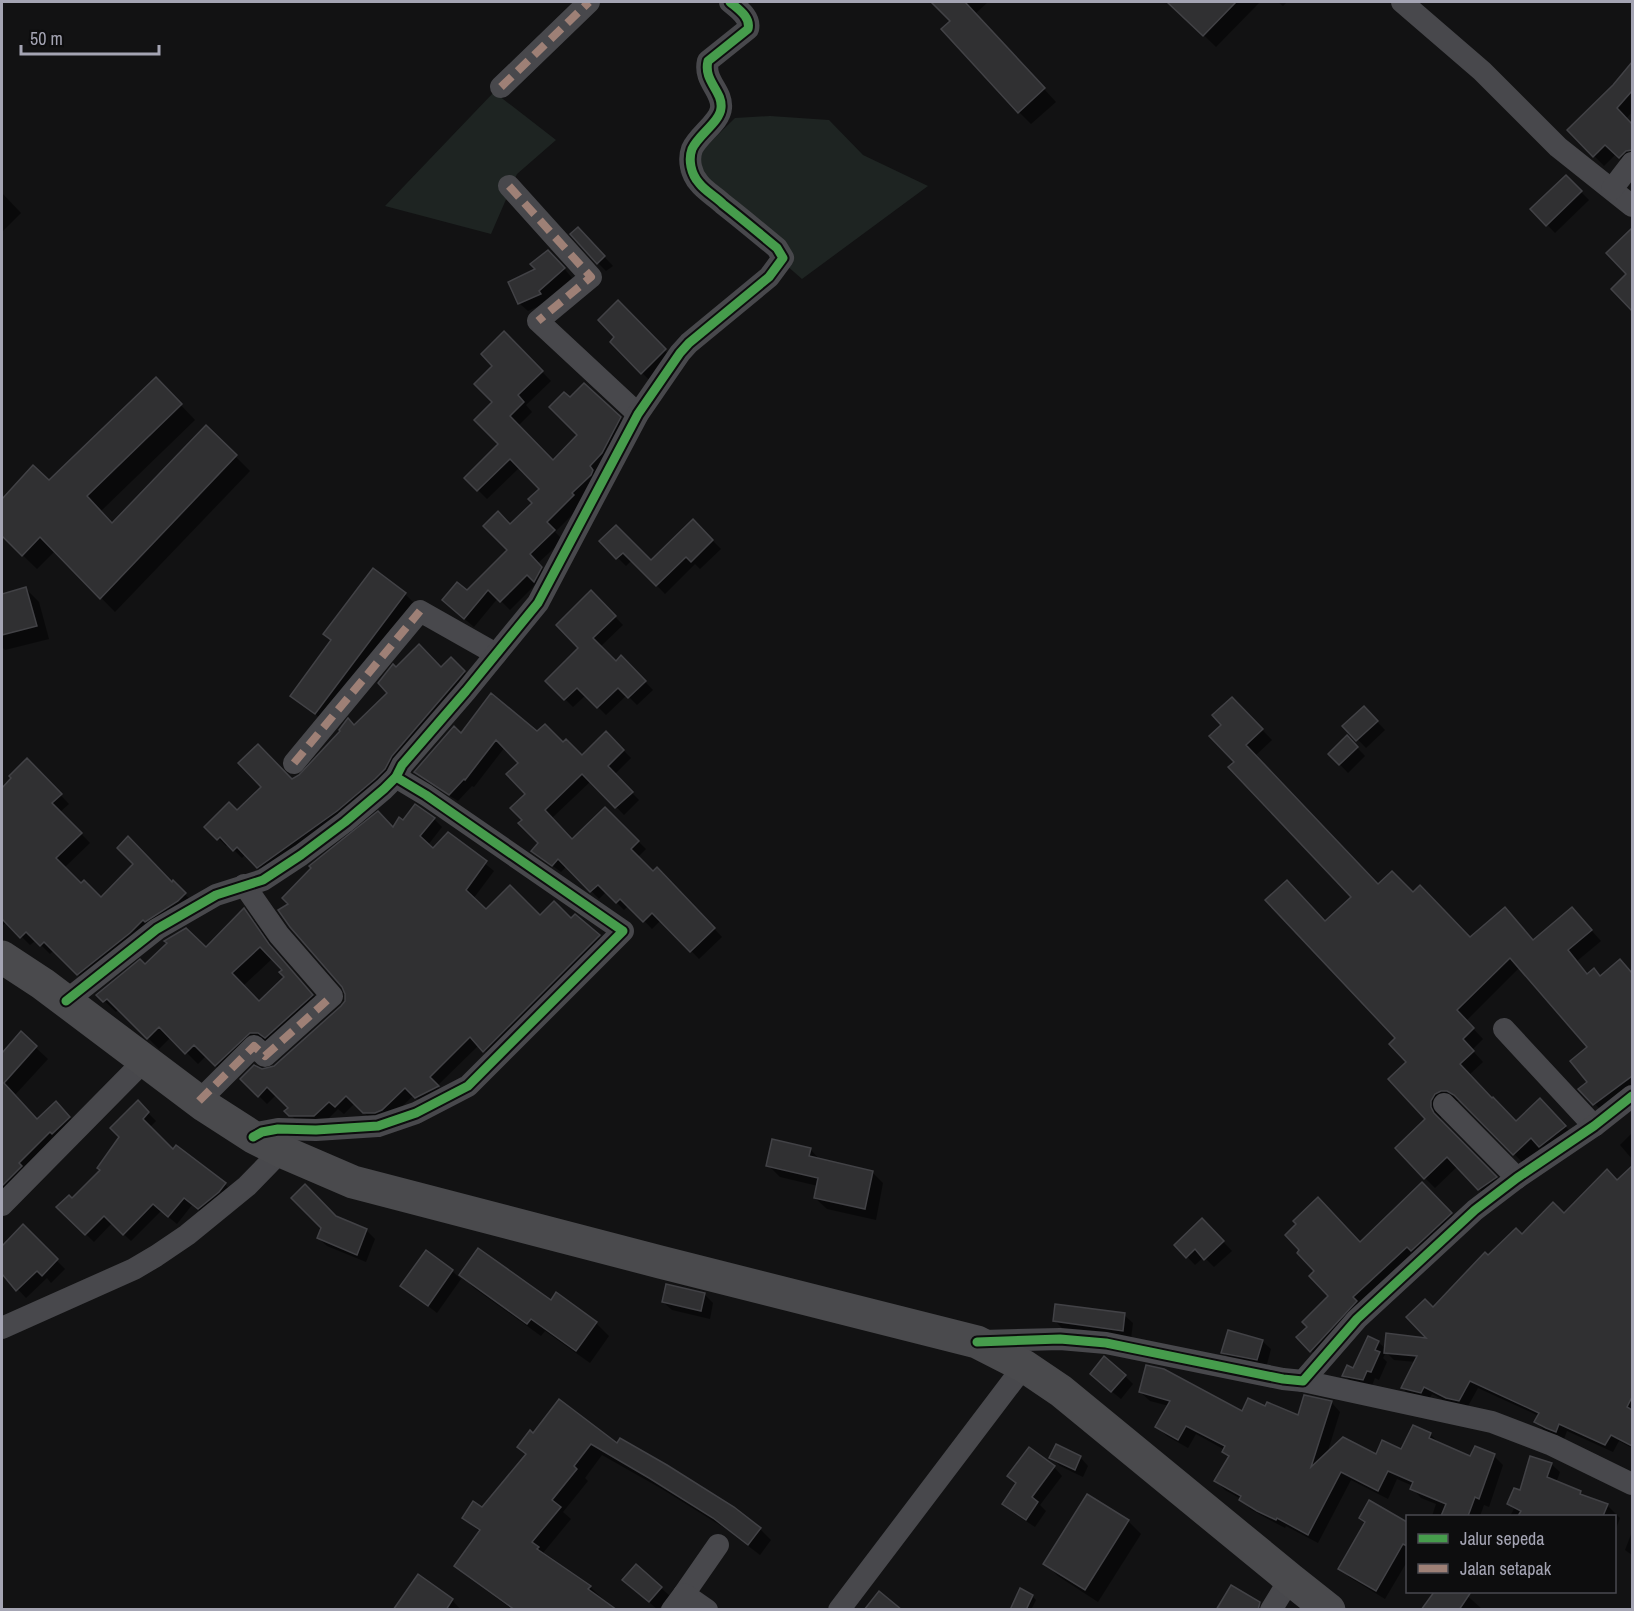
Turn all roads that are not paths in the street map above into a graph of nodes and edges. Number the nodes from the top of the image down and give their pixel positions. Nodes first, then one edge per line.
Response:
1 (589, 2) edge
2 (730, 2) edge
3 (1402, 2) edge
4 (501, 87) dead end
5 (1632, 163) edge
6 (509, 186) dead end
7 (1612, 189) junction
8 (1632, 206) edge
9 (638, 414) junction
10 (496, 654) junction
11 (294, 763) dead end
12 (396, 777) junction
13 (244, 885) junction
14 (2, 957) edge
15 (66, 1001) junction
16 (1504, 1029) dead end
17 (145, 1060) junction
18 (1632, 1096) edge
19 (199, 1101) junction
20 (1444, 1104) dead end
21 (1594, 1126) junction
22 (267, 1144) junction
23 (1517, 1178) junction
24 (2, 1205) edge
25 (2, 1328) edge
26 (977, 1341) junction
27 (1024, 1366) junction
28 (1303, 1381) junction
29 (1632, 1484) edge
30 (718, 1545) dead end
31 (1290, 1579) junction
32 (678, 1602) edge
33 (844, 1608) edge
34 (707, 1610) edge
35 (1271, 1610) edge
36 (1329, 1610) edge

1 - 4 street
2 - 9 street
3 - 7 street
5 - 7 street
6 - 9 street
7 - 8 street
9 - 10 street
10 - 11 street
10 - 12 street
12 - 13 street
12 - 22 street
13 - 15 street
13 - 19 street
14 - 15 highway
15 - 17 highway
16 - 21 street
17 - 19 highway
17 - 24 street
18 - 21 street
19 - 22 highway
20 - 23 street
21 - 23 street
22 - 25 street
22 - 26 highway
23 - 28 street
26 - 27 highway
26 - 28 street
27 - 31 highway
27 - 33 street
28 - 29 street
30 - 32 street
31 - 35 street
31 - 36 highway
32 - 34 street

